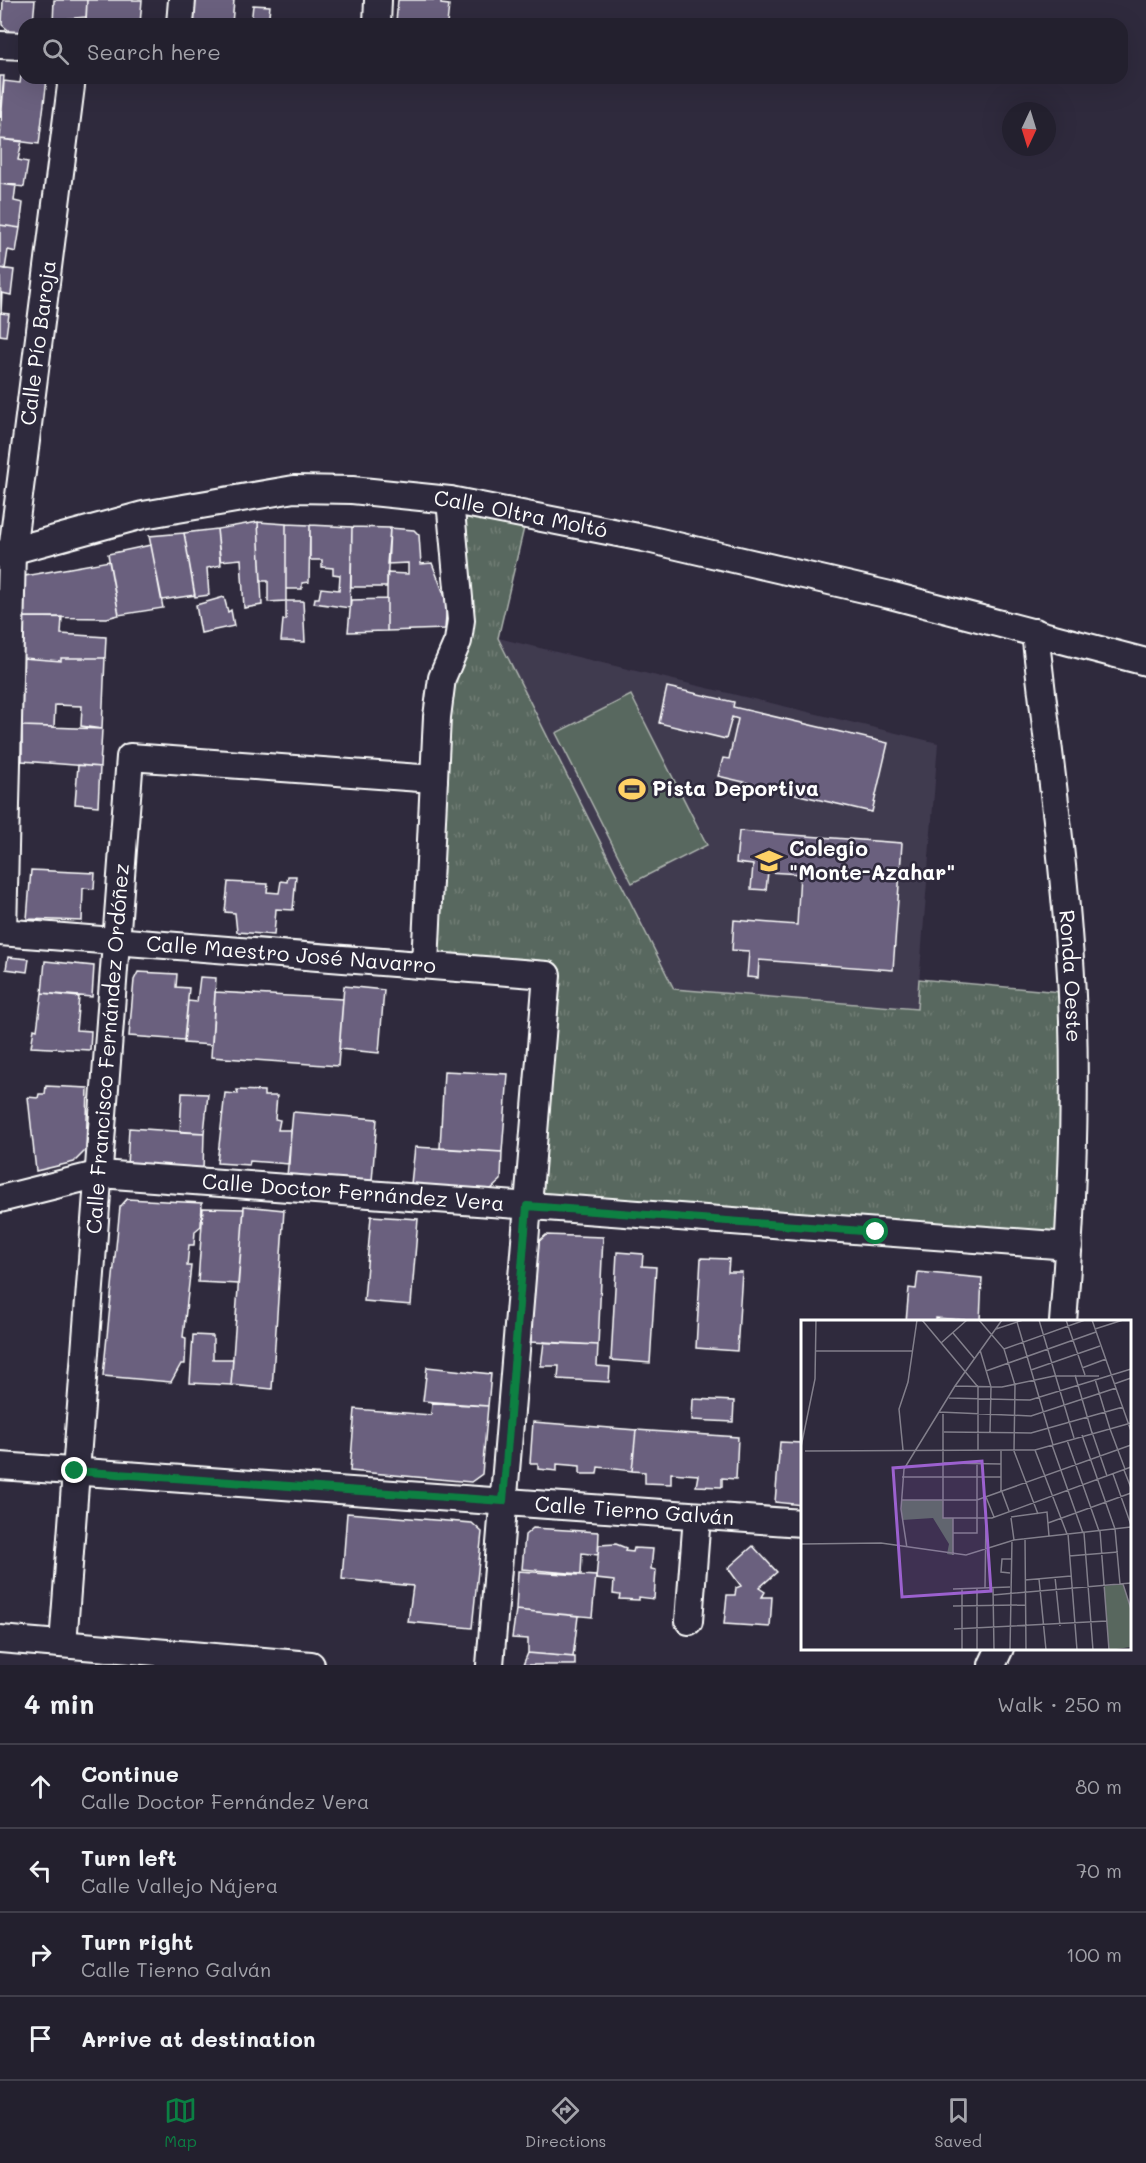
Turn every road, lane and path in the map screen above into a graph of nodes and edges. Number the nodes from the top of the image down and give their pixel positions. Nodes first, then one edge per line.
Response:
1 (182, 0) edge
2 (378, 0) edge
3 (180, 18) edge
4 (377, 18) edge
5 (0, 45) edge
6 (18, 46) edge
7 (71, 84) edge
8 (450, 500) junction
9 (6, 553) edge
10 (1035, 632) junction
11 (1146, 662) edge
12 (434, 779) junction
13 (2, 932) edge
14 (117, 943) junction
15 (425, 964) junction
16 (100, 1174) junction
17 (0, 1199) edge
18 (527, 1206) junction
19 (1069, 1246) junction
20 (1063, 1320) edge
21 (0, 1466) edge
22 (75, 1471) junction
23 (503, 1501) junction
24 (697, 1516) junction
25 (801, 1524) edge
26 (688, 1621) dead end
27 (0, 1639) edge
28 (63, 1644) junction
29 (999, 1650) edge
30 (311, 1665) edge
31 (490, 1665) edge
32 (992, 1665) edge

1 - 3 street
2 - 4 street
5 - 6 street
7 - 9 street, Calle Pío Baroja
8 - 9 street, Calle Oltra Moltó
8 - 10 street, Calle Oltra Moltó
8 - 12 street
9 - 13 street, Calle Pío Baroja
10 - 11 street, Calle Oltra Moltó
10 - 19 street, Ronda Oeste
12 - 14 street, Calle Francisco Fernández Ordóñez
12 - 15 street
13 - 14 street, Calle Maestro José Navarro
14 - 15 street, Calle Maestro José Navarro
14 - 16 street, Calle Francisco Fernández Ordóñez
15 - 18 street, Calle Maestro José Navarro
16 - 17 street, Calle Doctor Fernández Vera
16 - 18 street, Calle Doctor Fernández Vera
16 - 22 street, Calle Francisco Fernández Ordóñez
18 - 19 street, Calle Doctor Fernández Vera
18 - 23 street
19 - 20 street, Ronda Oeste
21 - 22 street, Calle Tierno Galván
22 - 23 street, Calle Tierno Galván
22 - 28 street, Calle Francisco Fernández Ordóñez
23 - 24 street, Calle Tierno Galván
23 - 31 street
24 - 25 street, Calle Tierno Galván
24 - 26 street
27 - 28 street
28 - 30 street
29 - 32 street

